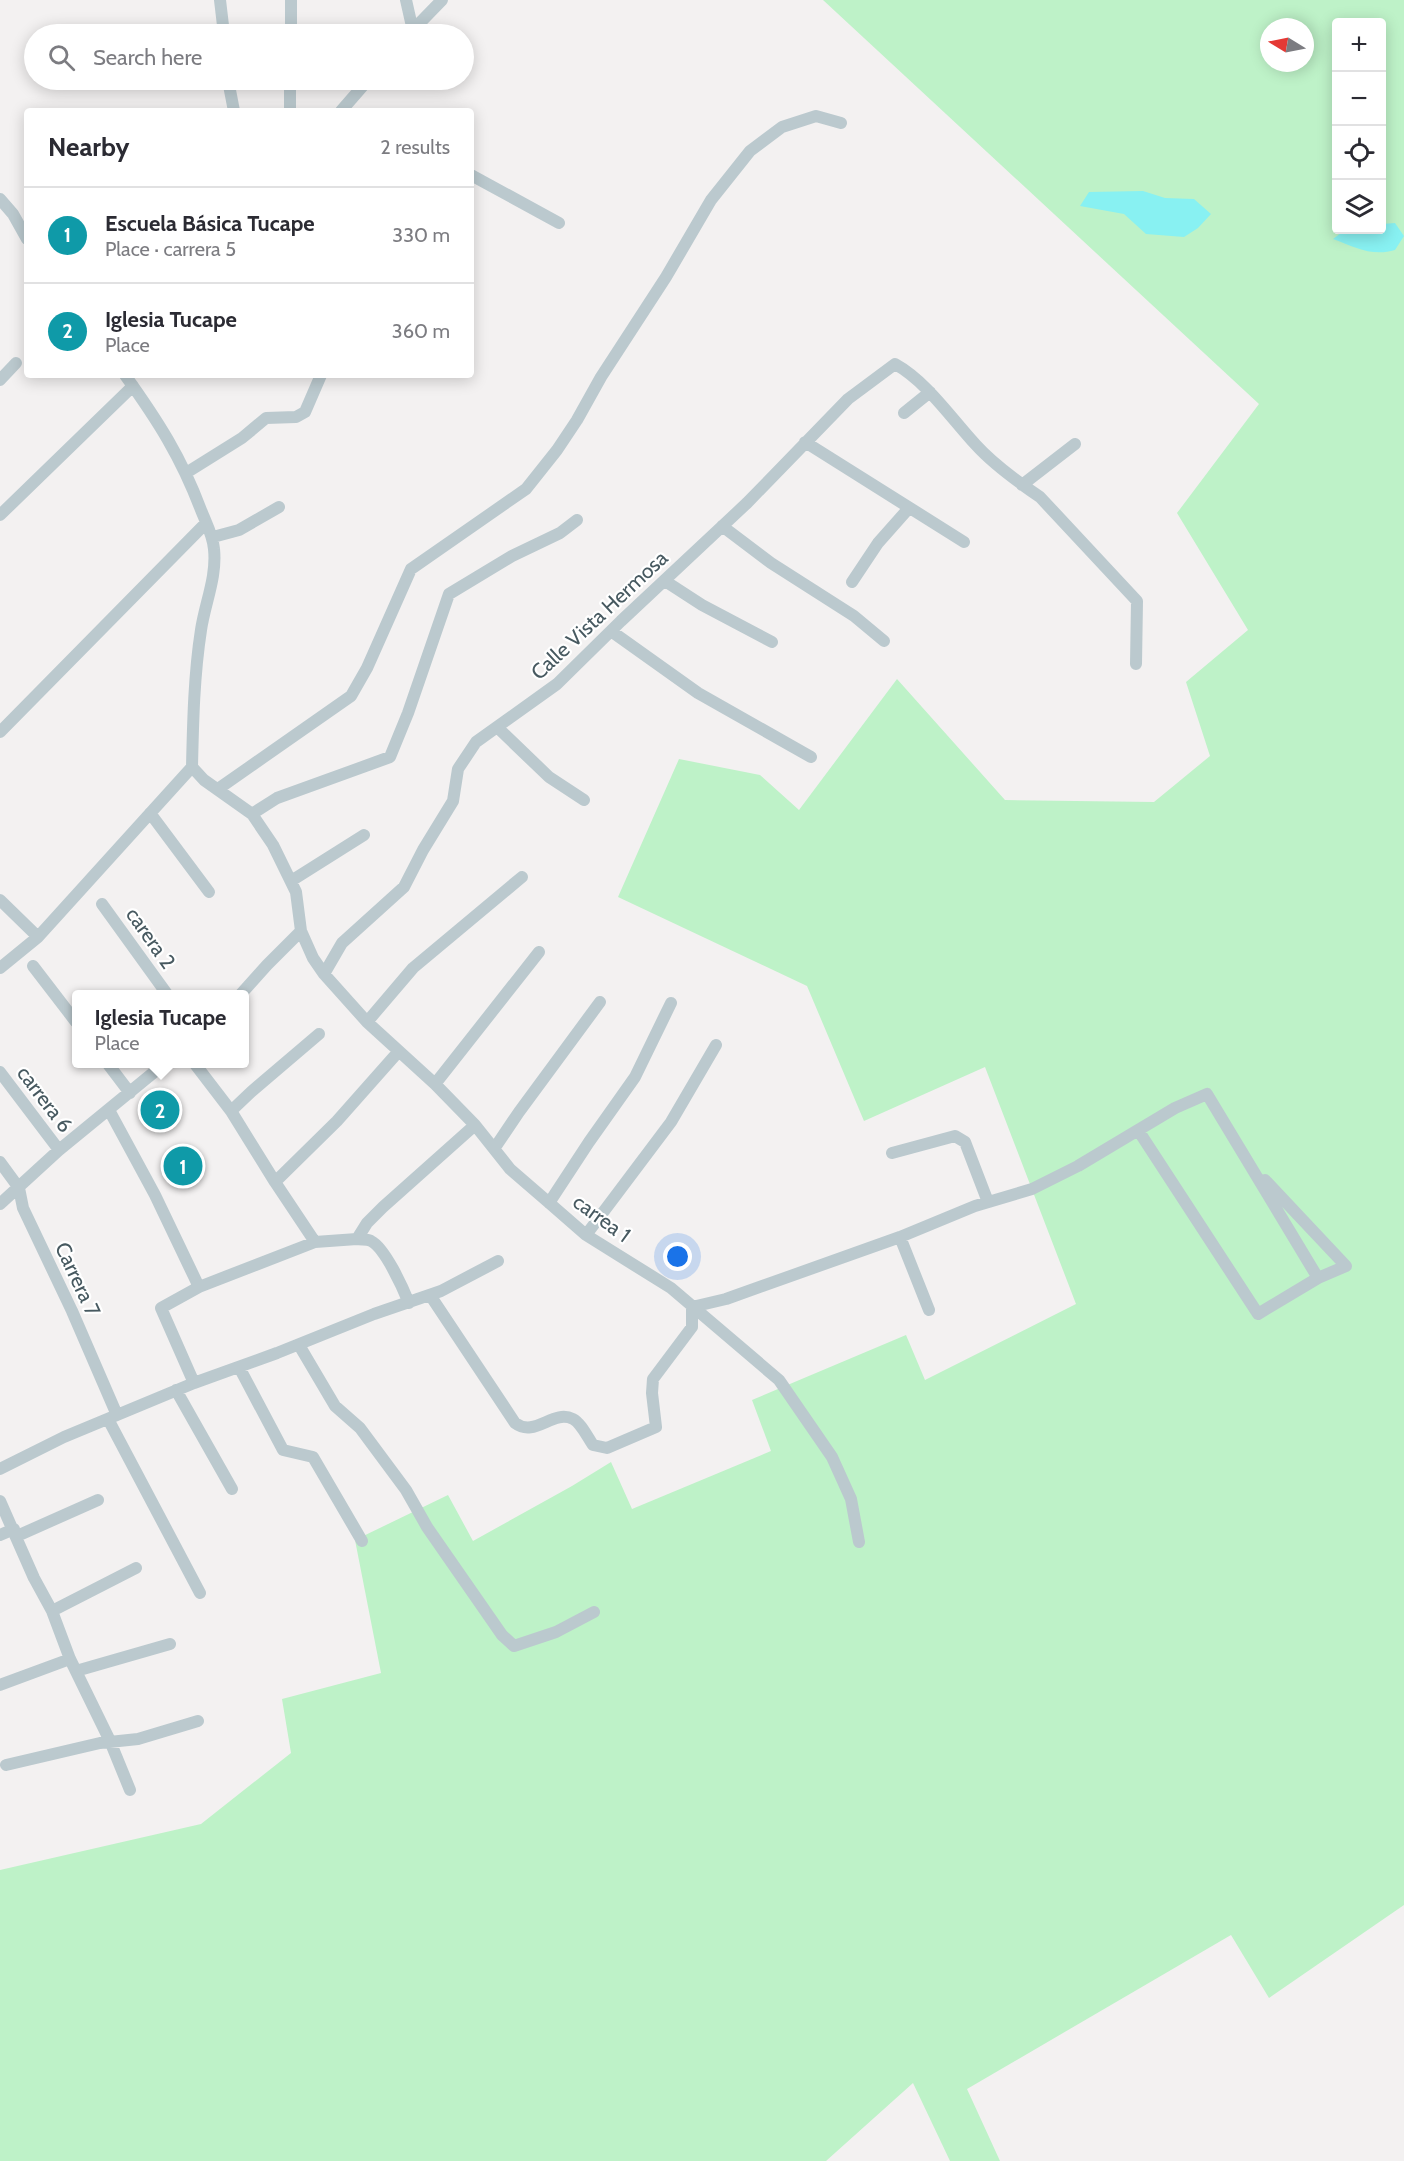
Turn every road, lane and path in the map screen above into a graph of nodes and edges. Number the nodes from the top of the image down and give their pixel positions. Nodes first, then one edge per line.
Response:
1 (220, 0) edge
2 (291, 0) edge
3 (406, 0) edge
4 (441, 1) edge
5 (223, 24) edge
6 (291, 24) edge
7 (410, 24) edge
8 (419, 24) edge
9 (230, 90) edge
10 (290, 90) edge
11 (360, 90) edge
12 (233, 108) edge
13 (290, 108) edge
14 (345, 108) edge
15 (841, 123) dead end
16 (474, 177) edge
17 (0, 199) edge
18 (559, 223) dead end
19 (24, 234) edge
20 (16, 363) dead end
21 (127, 378) edge
22 (320, 378) edge
23 (0, 380) edge
24 (133, 386) junction
25 (930, 392) junction
26 (904, 413) dead end
27 (805, 442) junction
28 (1075, 444) dead end
29 (186, 472) junction
30 (1022, 485) junction
31 (279, 507) dead end
32 (909, 507) junction
33 (0, 515) edge
34 (577, 520) dead end
35 (206, 523) junction
36 (722, 526) junction
37 (213, 537) junction
38 (964, 542) dead end
39 (665, 581) junction
40 (852, 582) dead end
41 (611, 631) junction
42 (884, 641) dead end
43 (772, 642) dead end
44 (1136, 664) dead end
45 (497, 727) junction
46 (0, 732) edge
47 (811, 757) dead end
48 (192, 767) junction
49 (218, 789) junction
50 (584, 800) dead end
51 (150, 813) junction
52 (252, 814) junction
53 (364, 835) dead end
54 (522, 877) dead end
55 (291, 881) junction
56 (209, 892) dead end
57 (0, 900) edge
58 (102, 904) dead end
59 (301, 931) junction
60 (38, 937) junction
61 (539, 952) dead end
62 (33, 966) dead end
63 (0, 968) edge
64 (324, 974) junction
65 (164, 990) edge
66 (245, 990) edge
67 (600, 1002) dead end
68 (671, 1003) dead end
69 (72, 1017) edge
70 (367, 1022) junction
71 (320, 1034) dead end
72 (716, 1045) dead end
73 (399, 1051) junction
74 (111, 1068) edge
75 (159, 1068) edge
76 (198, 1068) edge
77 (0, 1072) edge
78 (435, 1084) junction
79 (130, 1093) junction
80 (109, 1110) junction
81 (231, 1111) junction
82 (475, 1125) junction
83 (1138, 1130) junction
84 (494, 1149) junction
85 (59, 1150) junction
86 (892, 1153) dead end
87 (0, 1161) edge
88 (1249, 1163) junction
89 (275, 1182) junction
90 (19, 1188) junction
91 (988, 1202) junction
92 (549, 1203) junction
93 (0, 1204) edge
94 (586, 1235) junction
95 (900, 1237) junction
96 (357, 1239) junction
97 (315, 1242) junction
98 (498, 1261) dead end
99 (1318, 1278) junction
100 (199, 1287) junction
101 (430, 1295) junction
102 (409, 1303) junction
103 (692, 1307) junction
104 (929, 1310) dead end
105 (298, 1345) junction
106 (239, 1367) junction
107 (194, 1383) junction
108 (176, 1390) junction
109 (112, 1417) junction
110 (0, 1454) edge
111 (2, 1468) edge
112 (232, 1489) dead end
113 (98, 1500) dead end
114 (0, 1501) edge
115 (15, 1533) junction
116 (0, 1535) edge
117 (362, 1541) dead end
118 (859, 1542) dead end
119 (135, 1568) dead end
120 (200, 1593) dead end
121 (52, 1611) junction
122 (594, 1612) dead end
123 (170, 1644) dead end
124 (73, 1665) junction
125 (0, 1684) edge
126 (198, 1721) dead end
127 (110, 1741) junction
128 (6, 1765) dead end
129 (130, 1790) dead end

1 - 5 street
2 - 6 street
3 - 7 street
4 - 8 street
9 - 12 street
10 - 13 street
11 - 14 street
15 - 49 street
16 - 18 street
17 - 19 street
20 - 23 street
21 - 24 street
22 - 29 street
24 - 29 street
24 - 33 street
25 - 26 street
25 - 27 street, Calle Vista Hermosa
25 - 30 street
27 - 32 street
27 - 36 street, Calle Vista Hermosa
28 - 30 street
29 - 35 street
30 - 44 street
31 - 37 street
32 - 38 street
32 - 40 street
34 - 52 street
35 - 37 street
35 - 46 street
36 - 39 street, Calle Vista Hermosa
36 - 42 street
37 - 48 street
39 - 41 street, Calle Vista Hermosa
39 - 43 street
41 - 45 street, Calle Vista Hermosa
41 - 47 street
45 - 50 street
45 - 64 street, Calle Vista Hermosa
48 - 49 street
48 - 51 street
49 - 52 street
51 - 56 street
51 - 60 street
52 - 55 street, carrea 1
53 - 55 street
54 - 70 street
55 - 59 street, carrea 1
57 - 60 street
58 - 65 street, carera 2
59 - 64 street, carrea 1
59 - 66 street
60 - 63 street
61 - 78 street
62 - 69 street
64 - 70 street, carrea 1
67 - 84 street
68 - 92 street
70 - 73 street, carrea 1
71 - 81 street
72 - 94 street
73 - 78 street, carrea 1
73 - 89 street
74 - 79 street
75 - 79 street
76 - 81 street
77 - 85 street, carrera 6
78 - 82 street, carrea 1
79 - 80 street
80 - 85 street
80 - 100 street
81 - 89 street
82 - 84 street, carrea 1
82 - 96 street
83 - 88 street
83 - 91 street
83 - 99 street
84 - 92 street, carrea 1
85 - 90 street
86 - 91 street
87 - 90 street, Carrera 7
88 - 99 street
88 - 99 street
89 - 97 street
90 - 93 street
90 - 109 street, Carrera 7
91 - 95 street
92 - 94 street, carrea 1
94 - 103 street, carrea 1
95 - 103 street
95 - 104 street
96 - 97 street
96 - 102 street
97 - 100 street
98 - 101 street
100 - 107 street
101 - 102 street
101 - 103 street
102 - 105 street
103 - 118 street, carrea 1
105 - 106 street
105 - 122 street
106 - 107 street
106 - 117 street
107 - 108 street
108 - 109 street
108 - 112 street
109 - 111 street
109 - 120 street, Carrera 7
110 - 111 street
113 - 115 street
114 - 115 street
115 - 116 street
115 - 121 street
119 - 121 street
121 - 124 street
123 - 124 street
124 - 125 street
124 - 127 street
126 - 127 street
127 - 128 street
127 - 129 street

